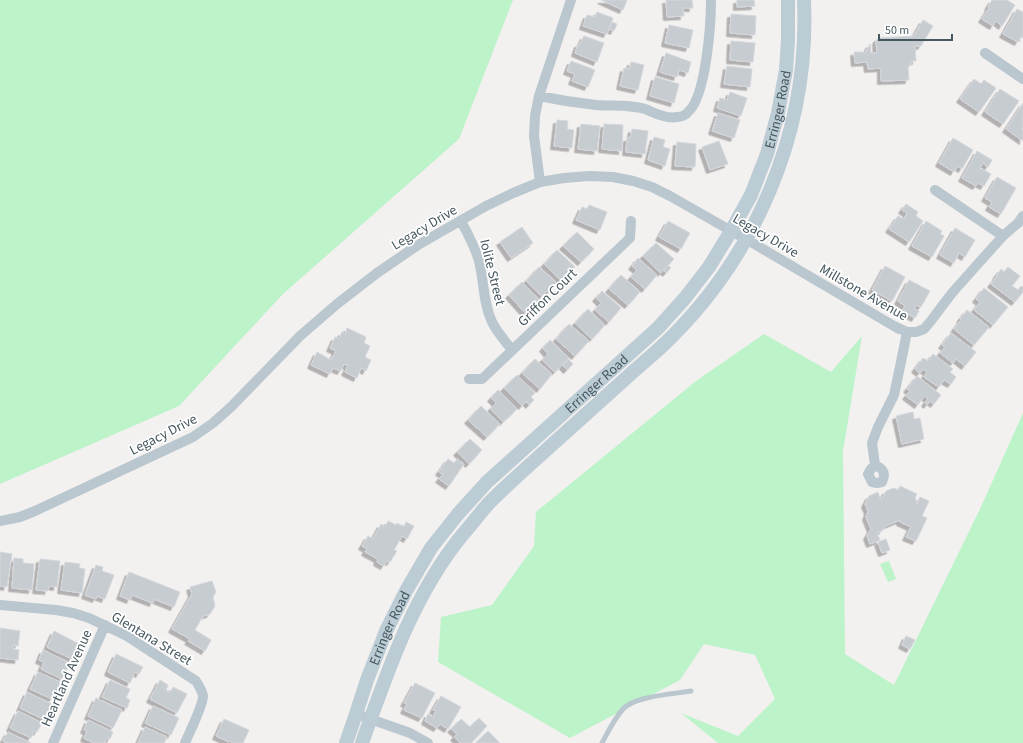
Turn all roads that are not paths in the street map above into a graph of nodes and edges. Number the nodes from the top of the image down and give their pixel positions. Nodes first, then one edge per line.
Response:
1 (571, 0) edge
2 (711, 0) edge
3 (788, 0) edge
4 (804, 0) edge
5 (984, 53) dead end
6 (1023, 78) edge
7 (539, 96) junction
8 (540, 182) junction
9 (935, 190) dead end
10 (1023, 216) edge
11 (461, 221) junction
12 (631, 221) dead end
13 (731, 231) junction
14 (1002, 236) junction
15 (746, 239) junction
16 (903, 330) junction
17 (512, 350) junction
18 (469, 378) dead end
19 (875, 465) dead end
20 (0, 521) edge
21 (0, 605) edge
22 (105, 625) junction
23 (691, 691) dead end
24 (356, 714) junction
25 (371, 719) junction
26 (52, 743) edge
27 (185, 743) edge
28 (346, 743) edge
29 (362, 743) edge
30 (428, 743) edge
31 (602, 743) edge

1 - 7 street
2 - 7 street
3 - 13 main road, Erringer Road
4 - 15 main road, Erringer Road
5 - 6 street
7 - 8 street
8 - 11 street, Legacy Drive
8 - 13 street, Legacy Drive
9 - 14 street
10 - 14 street, Millstone Avenue
11 - 17 street, Iolite Street
11 - 20 street, Legacy Drive
12 - 17 street, Griffon Court
13 - 15 street, Legacy Drive
13 - 24 main road, Erringer Road
14 - 16 street, Millstone Avenue
15 - 16 street, Millstone Avenue
15 - 25 main road, Erringer Road
16 - 19 street
17 - 18 street, Griffon Court
21 - 22 street, Glentana Street
22 - 26 street, Heartland Avenue
22 - 27 street, Glentana Street
23 - 31 lane
24 - 25 street
24 - 28 main road, Erringer Road
25 - 29 main road, Erringer Road
25 - 30 street

